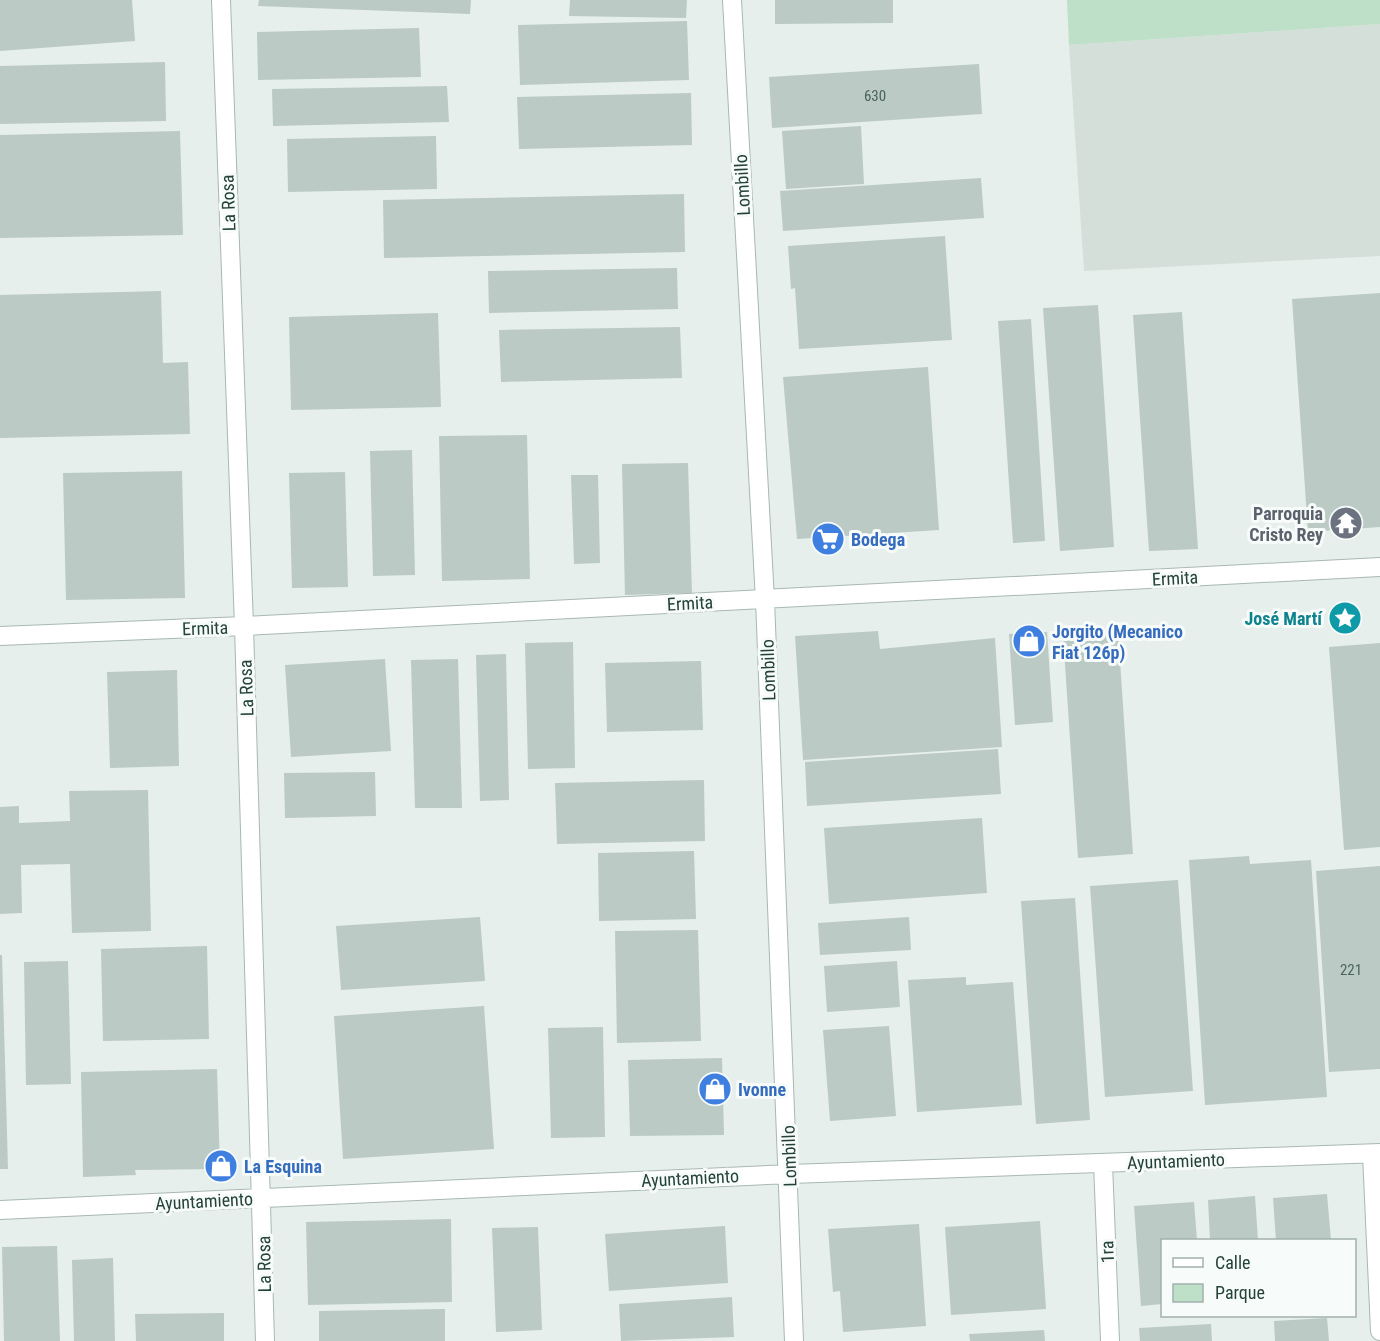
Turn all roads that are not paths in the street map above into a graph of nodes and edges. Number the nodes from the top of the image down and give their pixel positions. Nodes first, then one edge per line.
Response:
1 (220, 0) edge
2 (732, 0) edge
3 (1380, 567) edge
4 (765, 600) junction
5 (244, 626) junction
6 (0, 636) edge
7 (1376, 1153) edge
8 (1103, 1163) junction
9 (790, 1174) junction
10 (262, 1198) junction
11 (0, 1210) edge
12 (1380, 1331) edge
13 (265, 1341) edge
14 (794, 1341) edge
15 (1110, 1341) edge

1 - 5 street, La Rosa
2 - 4 street, Lombillo
3 - 4 street, Ermita
4 - 5 street, Ermita
4 - 9 street, Lombillo
5 - 6 street, Ermita
5 - 10 street, La Rosa
7 - 8 street, Ayuntamiento
7 - 12 street
8 - 9 street, Ayuntamiento
8 - 15 street, 1ra
9 - 10 street, Ayuntamiento
9 - 14 street, Lombillo
10 - 11 street, Ayuntamiento
10 - 13 street, La Rosa

